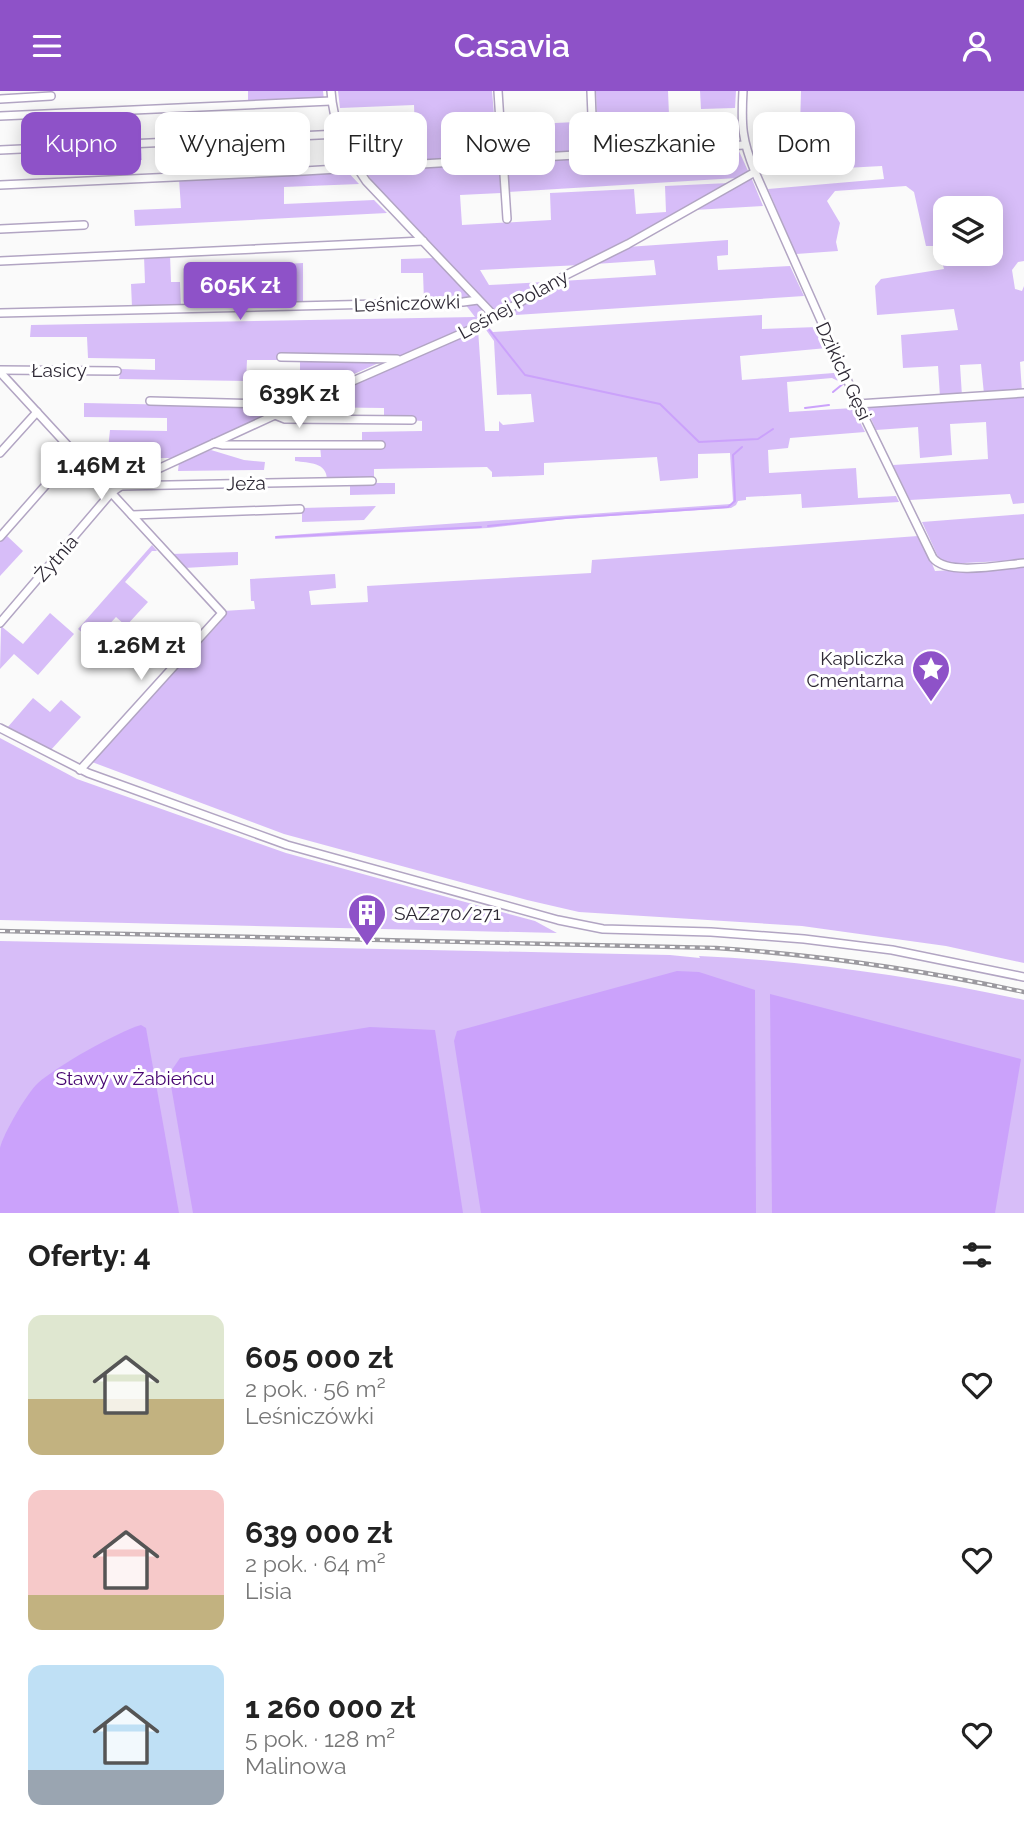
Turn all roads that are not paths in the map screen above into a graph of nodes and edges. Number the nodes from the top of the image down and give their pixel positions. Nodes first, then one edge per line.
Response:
1 (331, 91) edge
2 (498, 91) edge
3 (591, 91) edge
4 (743, 91) edge
5 (51, 96) dead end
6 (0, 99) edge
7 (331, 101) junction
8 (334, 112) edge
9 (499, 112) edge
10 (592, 112) edge
11 (0, 116) edge
12 (324, 135) edge
13 (744, 145) junction
14 (0, 150) edge
15 (555, 156) edge
16 (753, 167) edge
17 (324, 169) edge
18 (753, 173) edge
19 (362, 175) edge
20 (504, 175) edge
21 (756, 175) edge
22 (0, 185) edge
23 (507, 219) dead end
24 (84, 225) dead end
25 (0, 229) edge
26 (423, 241) junction
27 (0, 261) edge
28 (478, 300) junction
29 (0, 313) edge
30 (495, 318) junction
31 (281, 357) dead end
32 (401, 359) junction
33 (0, 371) edge
34 (117, 371) dead end
35 (1024, 393) edge
36 (149, 401) dead end
37 (858, 404) junction
38 (299, 405) junction
39 (37, 412) junction
40 (275, 415) junction
41 (412, 420) dead end
42 (214, 442) junction
43 (381, 445) dead end
44 (0, 453) edge
45 (74, 453) junction
46 (372, 481) dead end
47 (121, 485) junction
48 (111, 493) junction
49 (300, 509) dead end
50 (132, 515) junction
51 (0, 537) edge
52 (1024, 563) edge
53 (0, 623) edge
54 (0, 728) edge
55 (80, 770) junction
56 (1024, 977) edge

1 - 7 street
2 - 9 street
3 - 10 street
4 - 13 street, Dzikich Gęsi
5 - 6 street
7 - 8 street
7 - 11 street
12 - 14 street
13 - 15 street
13 - 16 street, Dzikich Gęsi
17 - 22 street
18 - 30 street, Leśnej Polany
19 - 26 street
20 - 23 street
21 - 37 street, Dzikich Gęsi
24 - 25 street
26 - 27 street
26 - 28 street
28 - 29 street, Leśniczówki
28 - 30 street
30 - 32 street, Leśnej Polany
31 - 32 street
32 - 38 street, Leśnej Polany
33 - 34 street, Łasicy
33 - 39 street
35 - 37 street
36 - 38 street
37 - 52 street, Dzikich Gęsi
38 - 40 street, Leśnej Polany
39 - 44 street
39 - 45 street
40 - 41 street
40 - 42 street, Leśnej Polany
42 - 43 street
42 - 47 street, Leśnej Polany
45 - 48 street
45 - 51 street
46 - 47 street, Jeża
47 - 48 street, Leśnej Polany
48 - 50 street
48 - 53 street, Żytnia
49 - 50 street
50 - 55 street
54 - 55 street
55 - 56 street

